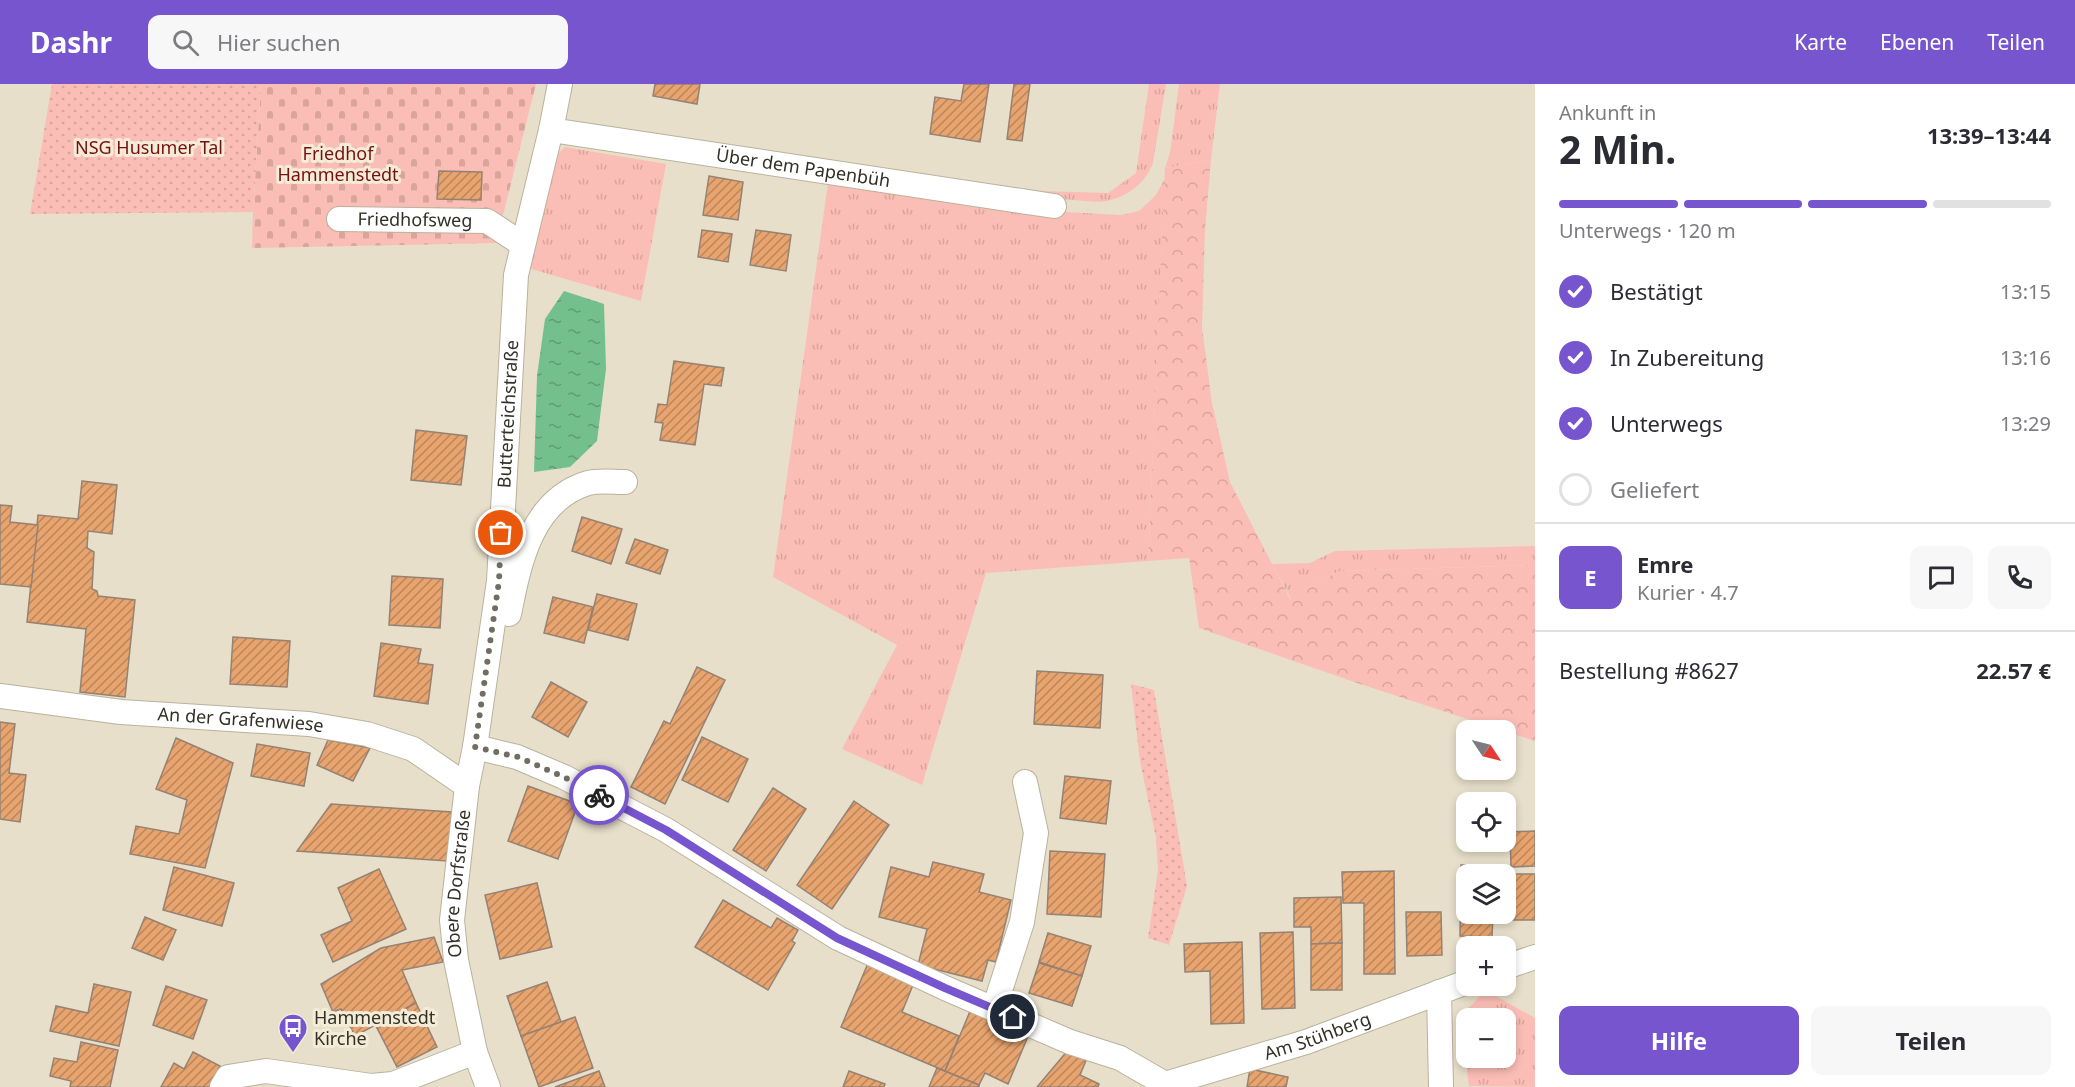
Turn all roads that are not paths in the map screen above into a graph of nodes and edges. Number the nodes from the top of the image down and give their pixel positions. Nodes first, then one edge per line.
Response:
1 (560, 84) edge
2 (551, 130) junction
3 (1054, 206) dead end
4 (339, 219) dead end
5 (522, 244) junction
6 (625, 482) dead end
7 (0, 696) edge
8 (475, 747) junction
9 (1025, 782) dead end
10 (468, 786) junction
11 (1535, 957) edge
12 (1516, 964) edge
13 (1456, 986) edge
14 (1439, 992) junction
15 (994, 1009) junction
16 (476, 1052) junction
17 (1163, 1086) edge
18 (222, 1087) edge
19 (488, 1087) edge
20 (1441, 1087) edge

1 - 2 street, Butterteichstraße
2 - 3 street, Über dem Papenbüh
2 - 5 street, Butterteichstraße
4 - 5 street, Friedhofsweg
5 - 8 street, Butterteichstraße
6 - 8 street
7 - 10 street, An der Grafenwiese
8 - 10 street, Obere Dorfstraße
8 - 15 street
9 - 15 street
10 - 16 street, Obere Dorfstraße
11 - 12 street
13 - 14 street, Am Stühberg
14 - 17 street, Am Stühberg
14 - 20 street
15 - 17 street
16 - 18 street
16 - 19 street, Obere Dorfstraße

